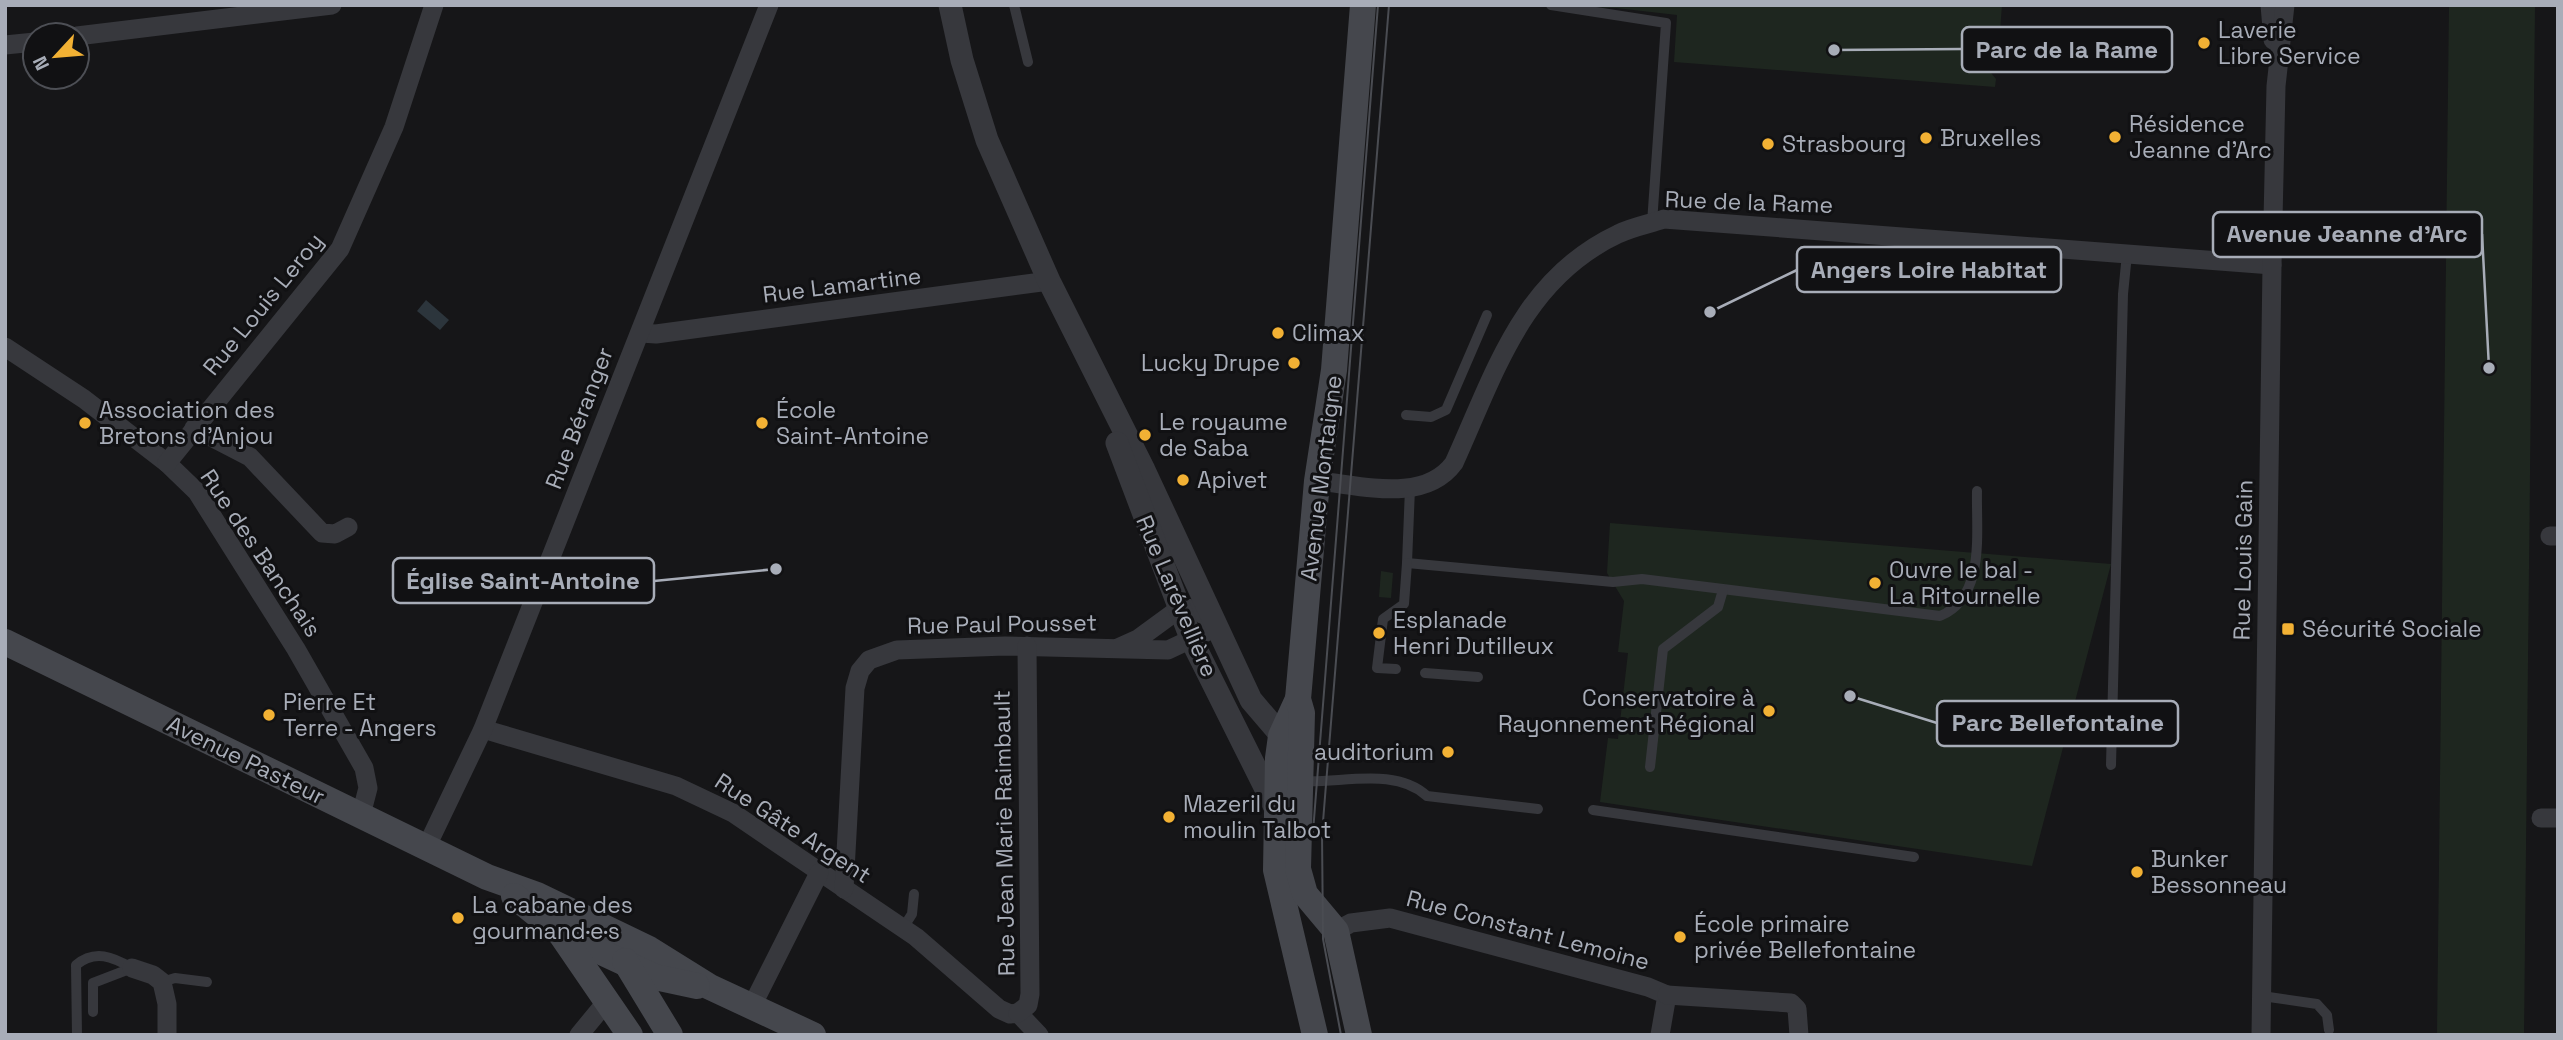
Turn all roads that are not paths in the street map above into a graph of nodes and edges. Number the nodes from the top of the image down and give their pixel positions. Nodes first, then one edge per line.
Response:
1 (332, 5) edge
2 (434, 5) edge
3 (769, 5) edge
4 (950, 5) edge
5 (1013, 5) edge
6 (1363, 5) edge
7 (1551, 5) edge
8 (2270, 5) edge
9 (2285, 5) edge
10 (91, 34) edge
11 (1028, 62) dead end
12 (2276, 86) junction
13 (1652, 223) junction
14 (2127, 254) junction
15 (2272, 265) junction
16 (1049, 281) junction
17 (1487, 315) dead end
18 (640, 333) junction
19 (5, 347) edge
20 (1406, 415) dead end
21 (194, 428) junction
22 (167, 463) junction
23 (1317, 481) junction
24 (1410, 488) junction
25 (1977, 491) dead end
26 (348, 527) dead end
27 (1162, 535) junction
28 (1407, 563) junction
29 (1723, 590) junction
30 (1180, 609) junction
31 (1217, 627) junction
32 (1192, 640) junction
33 (5, 642) edge
34 (1027, 646) junction
35 (1118, 648) junction
36 (1396, 669) dead end
37 (1425, 673) dead end
38 (1478, 677) dead end
39 (1298, 699) junction
40 (483, 729) junction
41 (1281, 736) junction
42 (2111, 765) dead end
43 (1650, 767) dead end
44 (1300, 769) junction
45 (1276, 808) junction
46 (1538, 809) dead end
47 (1593, 810) dead end
48 (361, 815) junction
49 (427, 846) junction
50 (1914, 857) dead end
51 (819, 873) junction
52 (487, 877) junction
53 (844, 889) junction
54 (914, 894) dead end
55 (903, 928) junction
56 (606, 930) junction
57 (1336, 931) junction
58 (560, 933) junction
59 (679, 967) junction
60 (132, 968) junction
61 (632, 968) junction
62 (162, 982) junction
63 (207, 982) dead end
64 (705, 987) junction
65 (1668, 995) junction
66 (2262, 996) junction
67 (607, 1001) junction
68 (752, 1006) junction
69 (93, 1012) dead end
70 (1018, 1013) junction
71 (665, 1028) edge
72 (2329, 1030) dead end
73 (77, 1035) edge
74 (167, 1035) edge
75 (579, 1035) edge
76 (630, 1035) edge
77 (813, 1035) edge
78 (1039, 1035) edge
79 (1315, 1035) edge
80 (1359, 1035) edge
81 (1660, 1035) edge
82 (1798, 1035) edge
83 (2261, 1035) edge

1 - 10 street
2 - 21 street, Rue Louis Leroy
3 - 18 street, Rue Béranger
4 - 16 street, Rue Larévellière
5 - 11 lane
6 - 23 main road, Avenue Montaigne
7 - 13 lane
8 - 12 street, Rue Louis Gain
9 - 12 street, Rue Louis Gain
12 - 15 street, Rue Louis Gain
13 - 14 street, Rue de la Rame
13 - 24 street, Rue de la Rame
14 - 15 street, Rue de la Rame
14 - 42 lane
15 - 66 street, Rue Louis Gain
16 - 18 street, Rue Lamartine
16 - 27 street, Rue Larévellière
17 - 20 lane
18 - 40 street, Rue Béranger
19 - 22 street, Rue des Banchais
21 - 22 street, Rue Louis Leroy
21 - 26 street
22 - 48 street, Rue des Banchais
23 - 24 street, Rue de la Rame
23 - 39 main road, Avenue Montaigne
24 - 28 lane
25 - 29 lane
27 - 30 street, Rue Larévellière
27 - 31 street, Rue Larévellière
28 - 29 lane
28 - 36 lane
29 - 43 lane
30 - 31 street
30 - 32 street, Rue Larévellière
30 - 35 street, Rue Paul Pousset
31 - 32 street, Rue Paul Pousset
31 - 41 street, Rue Larévellière
32 - 35 street, Rue Paul Pousset
32 - 45 street, Rue Larévellière
33 - 48 main road, Avenue Pasteur
34 - 35 street, Rue Paul Pousset
34 - 53 street, Rue Paul Pousset
34 - 70 street, Rue Jean Marie Raimbault
37 - 38 lane
39 - 41 main road, Avenue Montaigne
39 - 44 main road, Avenue Montaigne
40 - 49 street, Rue Béranger
40 - 51 street, Rue Gâte Argent
41 - 44 street, Rue Larévellière
41 - 45 main road, Avenue Montaigne
44 - 46 lane
44 - 57 main road, Avenue Montaigne
45 - 79 main road, Avenue Montaigne
47 - 50 lane
48 - 49 main road, Avenue Pasteur
49 - 52 main road, Avenue Pasteur
51 - 53 street, Rue Gâte Argent
51 - 68 street
52 - 56 main road, Avenue Pasteur
52 - 58 main road, Avenue Pasteur
53 - 55 street, Rue Gâte Argent
54 - 55 lane
55 - 70 street, Rue Gâte Argent
56 - 59 main road, Avenue Pasteur
56 - 61 main road
57 - 65 street, Rue Constant Lemoine
57 - 80 main road
58 - 61 main road, Avenue Pasteur
58 - 67 main road
59 - 61 main road
59 - 64 main road, Avenue Pasteur
60 - 62 street
60 - 69 lane
60 - 73 lane
61 - 64 main road, Avenue Pasteur
61 - 67 main road
61 - 71 main road
62 - 63 lane
62 - 74 street
64 - 68 main road, Avenue Pasteur
64 - 71 main road
65 - 81 street, Rue Constant Lemoine
65 - 82 street
66 - 72 lane
66 - 83 street, Rue Louis Gain
67 - 75 street
67 - 76 main road
68 - 77 main road, Avenue Pasteur
70 - 78 street, Rue Gâte Argent

